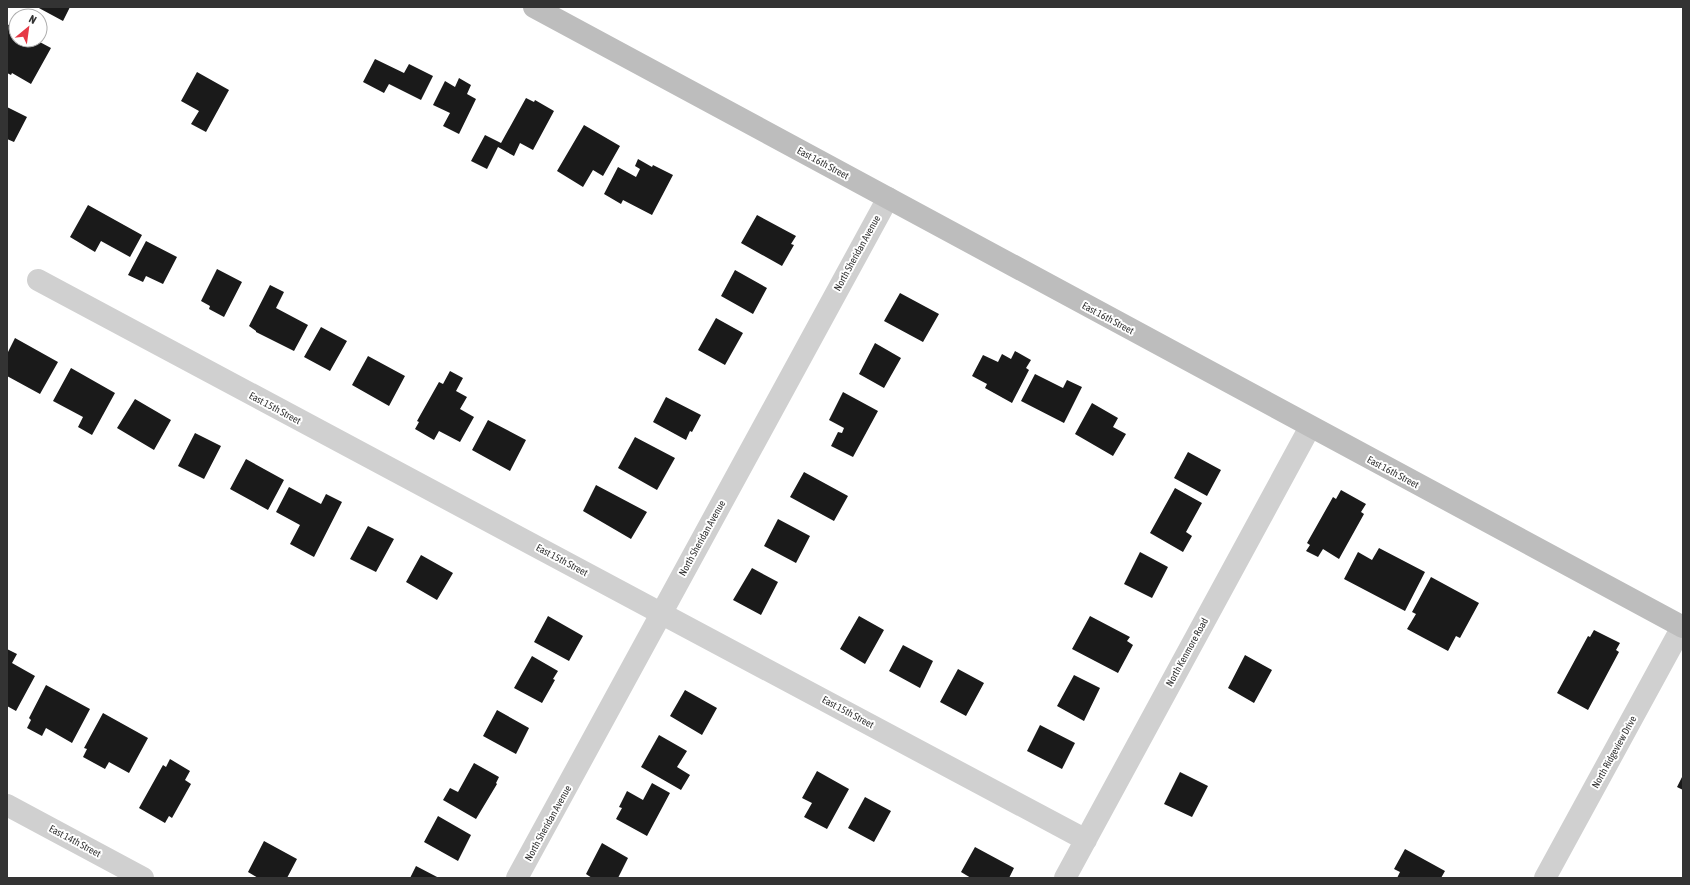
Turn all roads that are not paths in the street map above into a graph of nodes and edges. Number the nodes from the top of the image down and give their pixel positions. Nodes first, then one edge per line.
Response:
1 (534, 7) edge
2 (888, 198) junction
3 (38, 280) dead end
4 (1310, 427) junction
5 (662, 613) junction
6 (1683, 627) edge
7 (7, 805) edge
8 (1086, 840) junction
9 (143, 878) edge
10 (517, 878) edge
11 (1065, 878) edge
12 (1546, 878) edge

1 - 2 street, East 16th Street
2 - 4 street, East 16th Street
2 - 5 street, North Sheridan Avenue
3 - 5 street, East 15th Street
4 - 6 street, East 16th Street
4 - 8 street, North Kenmore Road
5 - 8 street, East 15th Street
5 - 10 street, North Sheridan Avenue
6 - 12 street, North Ridgeview Drive
7 - 9 street, East 14th Street
8 - 11 street, North Kenmore Road

